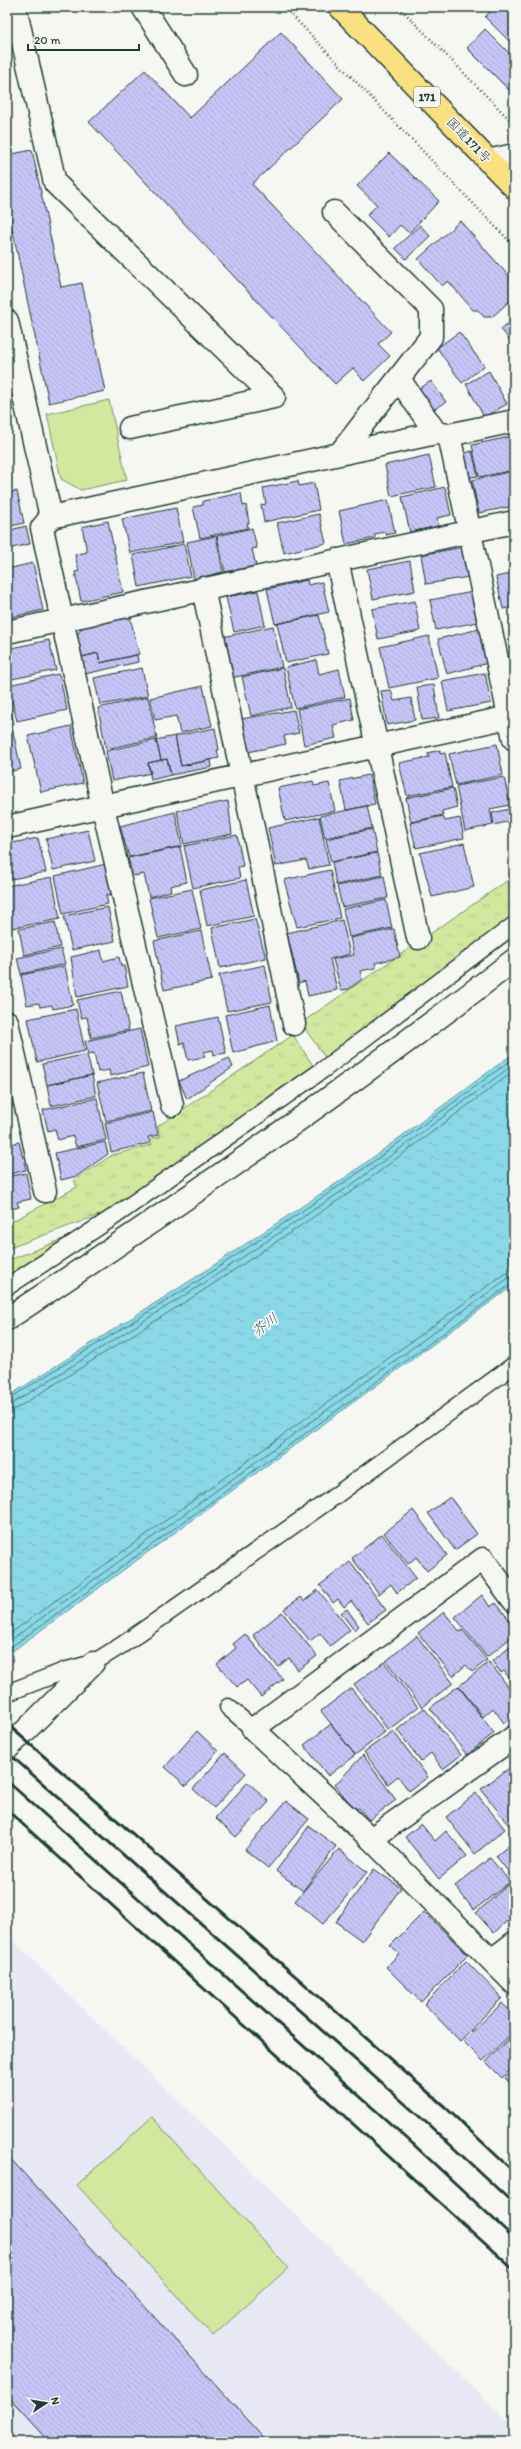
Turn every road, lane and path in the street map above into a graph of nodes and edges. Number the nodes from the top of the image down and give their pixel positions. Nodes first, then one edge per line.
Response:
1 (16, 7) edge
2 (143, 7) edge
3 (284, 7) edge
4 (340, 7) edge
5 (399, 7) edge
6 (186, 75) dead end
7 (514, 125) edge
8 (514, 155) edge
9 (488, 161) junction
10 (514, 188) edge
11 (334, 212) dead end
12 (514, 246) edge
13 (7, 322) edge
14 (399, 379) junction
15 (514, 421) edge
16 (130, 428) dead end
17 (443, 434) junction
18 (341, 452) junction
19 (51, 517) junction
20 (514, 522) edge
21 (470, 532) junction
22 (337, 560) junction
23 (203, 588) junction
24 (62, 619) junction
25 (7, 632) edge
26 (512, 717) edge
27 (514, 739) edge
28 (376, 747) junction
29 (242, 776) junction
30 (103, 807) junction
31 (7, 827) edge
32 (514, 925) edge
33 (418, 938) dead end
34 (514, 960) edge
35 (7, 1022) edge
36 (294, 1024) dead end
37 (172, 1105) dead end
38 (45, 1191) dead end
39 (7, 1288) edge
40 (7, 1319) edge
41 (514, 1365) edge
42 (514, 1601) edge
43 (93, 1664) junction
44 (7, 1692) edge
45 (228, 1707) dead end
46 (253, 1729) junction
47 (514, 1737) edge
48 (7, 1749) edge
49 (371, 1839) junction
50 (514, 1943) edge
51 (492, 1960) junction
52 (514, 1983) edge

1 - 16 street
2 - 6 street
3 - 12 path
4 - 9 highway, 国道171号 / 171
5 - 7 path
8 - 9 street
9 - 10 highway, 国道171号 / 171
11 - 14 street
13 - 19 street
14 - 17 street
14 - 18 street
15 - 17 street
17 - 18 street
17 - 21 street
18 - 19 street
19 - 24 street
20 - 21 street
21 - 22 street
21 - 26 street
22 - 23 street
22 - 28 street
23 - 24 street
23 - 29 street
24 - 25 street
24 - 30 street
26 - 27 street
26 - 28 street
28 - 29 street
28 - 33 street
29 - 30 street
29 - 36 street
30 - 31 street
30 - 37 street
32 - 39 lane
34 - 40 street
35 - 38 street
41 - 43 lane
42 - 46 street
43 - 44 lane
43 - 48 street
45 - 46 lane
46 - 49 street
47 - 49 street
49 - 51 street
50 - 51 street
51 - 52 street

